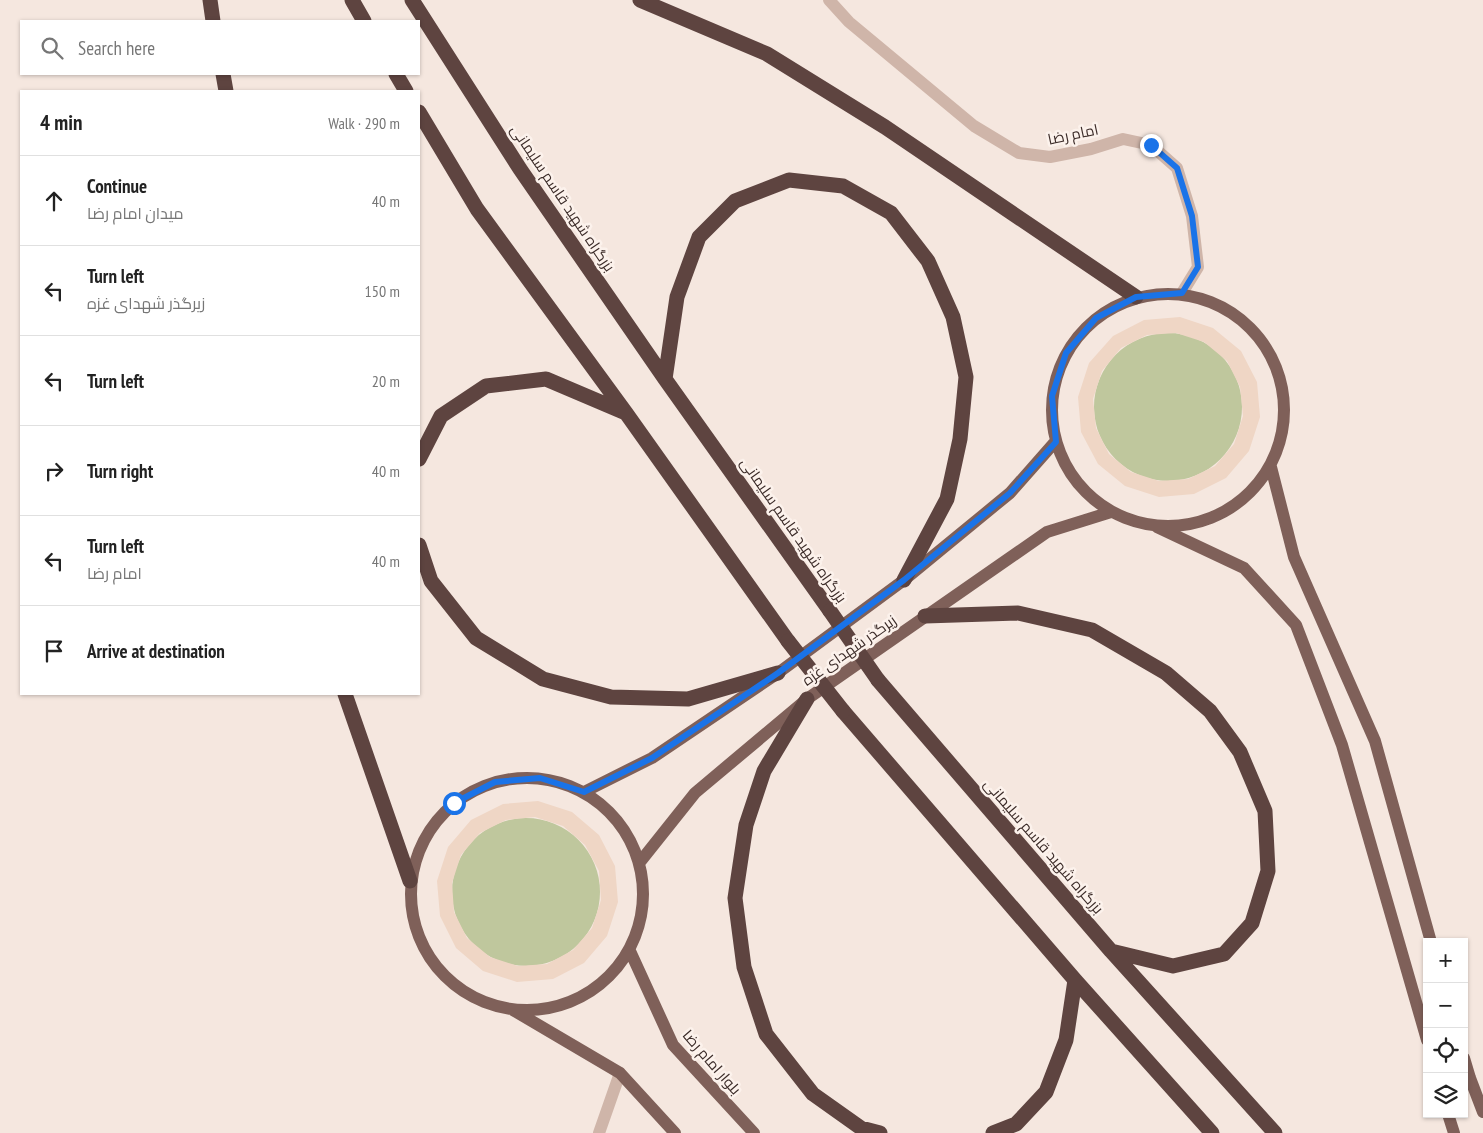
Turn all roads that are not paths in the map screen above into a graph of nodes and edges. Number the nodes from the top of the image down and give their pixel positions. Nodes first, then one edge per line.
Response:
1 (210, 0) edge
2 (352, 0) edge
3 (412, 0) edge
4 (640, 0) edge
5 (829, 0) edge
6 (213, 20) edge
7 (363, 20) edge
8 (223, 75) edge
9 (397, 75) edge
10 (226, 90) edge
11 (405, 90) edge
12 (420, 114) edge
13 (1182, 293) junction
14 (1136, 297) junction
15 (665, 379) junction
16 (626, 413) junction
17 (1056, 442) junction
18 (420, 457) edge
19 (1271, 466) junction
20 (1112, 512) junction
21 (1155, 526) junction
22 (420, 547) edge
23 (904, 580) junction
24 (925, 616) junction
25 (778, 673) junction
26 (345, 695) edge
27 (807, 699) junction
28 (584, 792) junction
29 (640, 862) junction
30 (410, 881) junction
31 (1430, 938) edge
32 (630, 951) junction
33 (1111, 951) junction
34 (1075, 980) junction
35 (513, 1010) junction
36 (1424, 1028) edge
37 (1468, 1071) edge
38 (620, 1073) junction
39 (1483, 1112) edge
40 (1449, 1118) edge
41 (599, 1133) edge
42 (675, 1133) edge
43 (754, 1133) edge
44 (880, 1133) edge
45 (993, 1133) edge
46 (1212, 1133) edge
47 (1275, 1133) edge
48 (1454, 1133) edge

1 - 6 highway
2 - 7 highway
3 - 15 highway, بزرگراه شهید قاسم سلیمانی
4 - 14 highway
5 - 13 street, امام رضا
8 - 10 highway
9 - 11 highway
12 - 16 highway
13 - 14 main road
13 - 19 main road
14 - 17 main road
15 - 23 highway
15 - 33 highway, بزرگراه شهید قاسم سلیمانی, bridge
16 - 18 highway
16 - 34 highway, bridge
17 - 20 main road
17 - 23 main road, زیرگذر شهدای غزه
19 - 21 main road
19 - 31 main road
20 - 21 main road
20 - 24 main road, زیرگذر شهدای غزه
21 - 36 main road
22 - 25 highway
23 - 25 main road, زیرگذر شهدای غزه
24 - 27 main road, زیرگذر شهدای غزه
24 - 33 highway
25 - 28 main road, زیرگذر شهدای غزه
26 - 30 highway
27 - 29 main road, زیرگذر شهدای غزه
27 - 44 highway
28 - 29 main road
28 - 30 main road
29 - 32 main road
30 - 35 main road
32 - 35 main road
32 - 43 main road, بلوار امام رضا
33 - 47 highway, بزرگراه شهید قاسم سلیمانی
34 - 45 highway
34 - 46 highway
35 - 38 main road
37 - 39 main road
38 - 41 street
38 - 42 main road
40 - 48 main road

